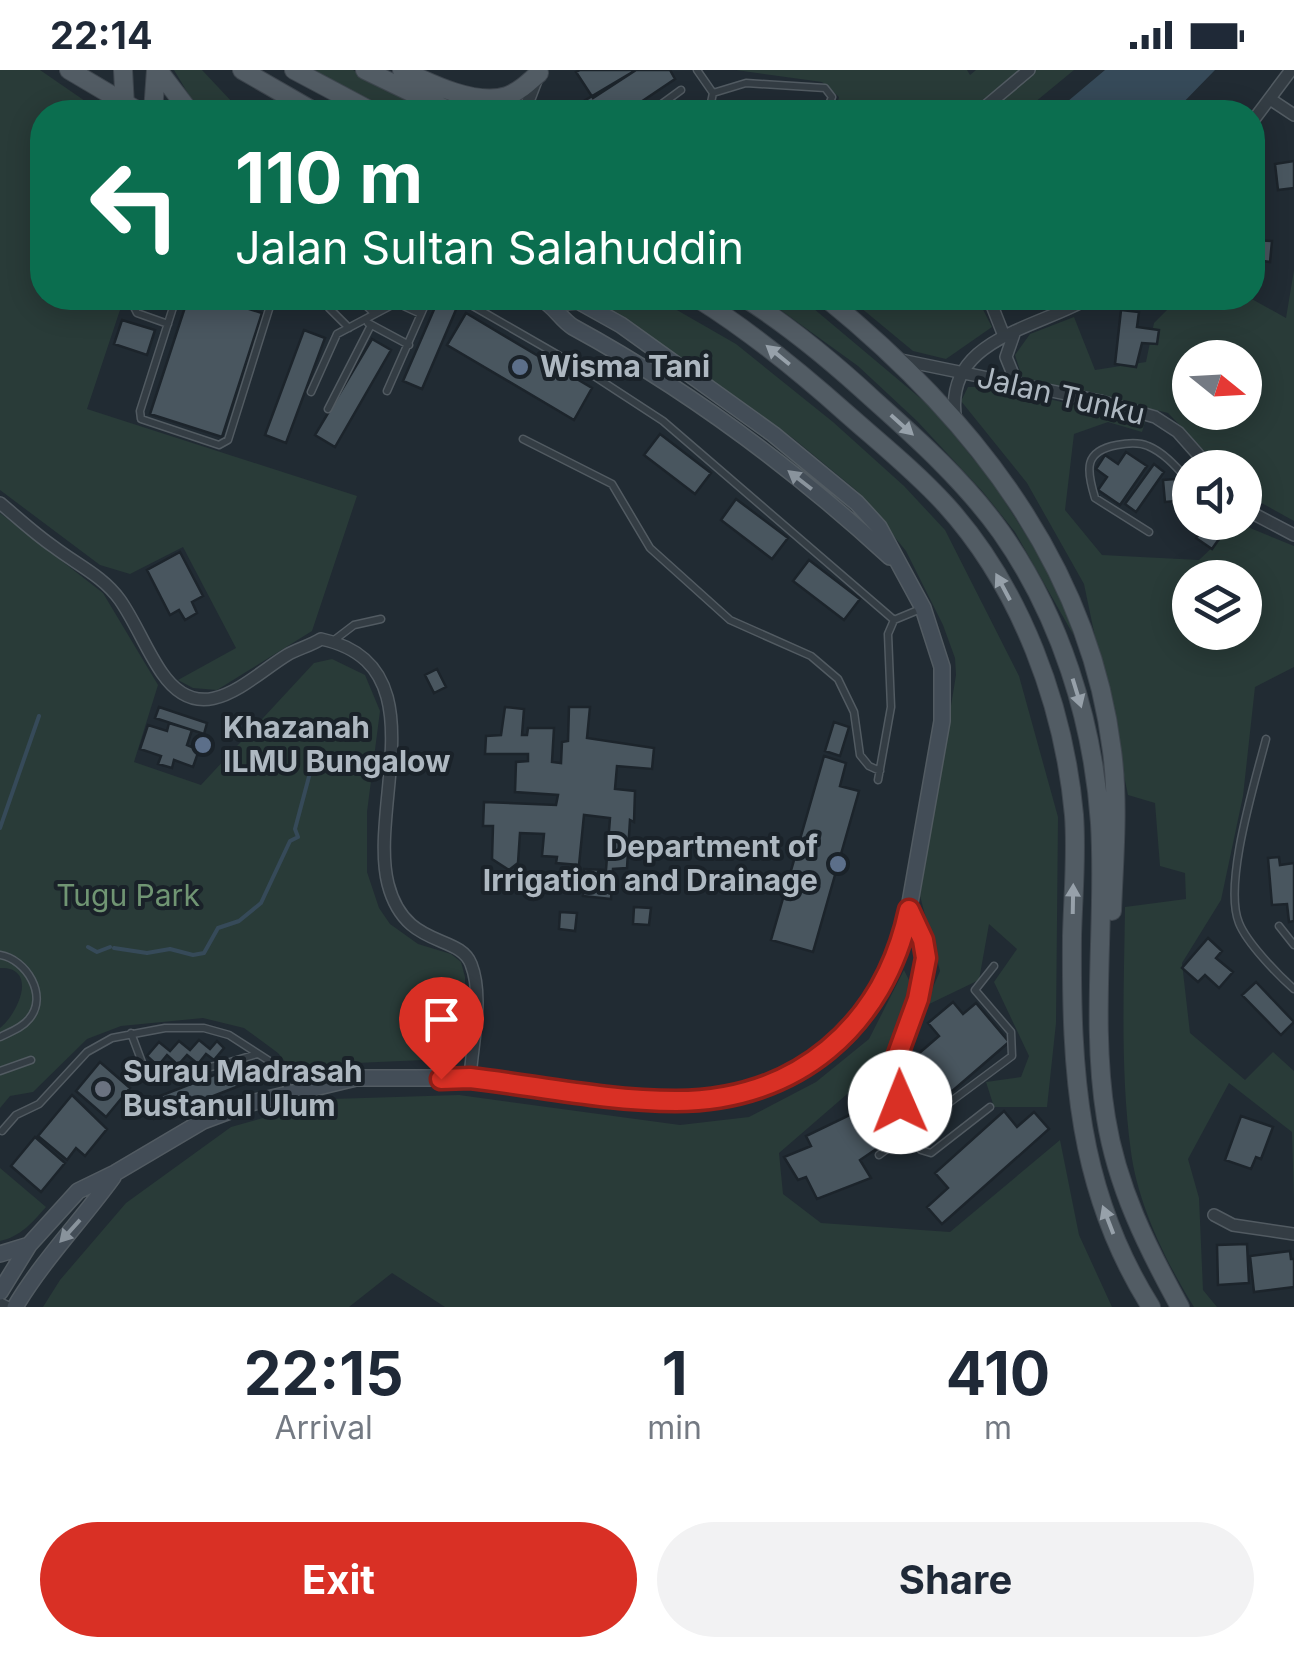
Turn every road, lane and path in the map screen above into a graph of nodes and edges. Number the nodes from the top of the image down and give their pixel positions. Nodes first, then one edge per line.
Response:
1 (69, 70) edge
2 (124, 70) edge
3 (157, 70) edge
4 (242, 70) edge
5 (294, 70) edge
6 (365, 70) edge
7 (402, 70) edge
8 (697, 70) edge
9 (1029, 70) edge
10 (1291, 70) edge
11 (540, 72) edge
12 (453, 90) junction
13 (680, 90) dead end
14 (713, 93) junction
15 (1270, 99) junction
16 (117, 100) edge
17 (130, 100) edge
18 (154, 100) edge
19 (181, 100) edge
20 (294, 100) edge
21 (350, 100) edge
22 (427, 100) edge
23 (471, 100) edge
24 (529, 100) edge
25 (666, 100) edge
26 (712, 100) edge
27 (831, 100) edge
28 (993, 100) edge
29 (1265, 105) edge
30 (1294, 115) edge
31 (136, 310) edge
32 (172, 310) edge
33 (269, 310) edge
34 (330, 310) edge
35 (371, 310) edge
36 (382, 310) edge
37 (413, 310) edge
38 (423, 310) edge
39 (480, 310) edge
40 (554, 310) edge
41 (594, 310) edge
42 (717, 310) edge
43 (761, 310) edge
44 (839, 310) edge
45 (996, 310) edge
46 (1062, 310) edge
47 (375, 314) junction
48 (421, 314) junction
49 (363, 320) junction
50 (168, 324) junction
51 (371, 325) junction
52 (349, 328) junction
53 (1009, 334) junction
54 (409, 345) junction
55 (893, 358) junction
56 (961, 372) junction
57 (1017, 384) junction
58 (388, 391) dead end
59 (311, 392) dead end
60 (328, 408) dead end
61 (956, 422) junction
62 (522, 440) dead end
63 (1194, 450) edge
64 (1172, 464) edge
65 (0, 503) edge
66 (1262, 520) edge
67 (1149, 532) dead end
68 (1294, 535) edge
69 (900, 566) junction
70 (923, 608) junction
71 (380, 620) dead end
72 (894, 620) junction
73 (333, 642) junction
74 (1266, 739) dead end
75 (880, 770) junction
76 (878, 780) dead end
77 (909, 910) junction
78 (1279, 926) dead end
79 (1294, 945) edge
80 (0, 955) edge
81 (994, 966) dead end
82 (1294, 989) edge
83 (131, 1033) junction
84 (0, 1037) edge
85 (258, 1053) junction
86 (31, 1060) dead end
87 (1100, 1071) junction
88 (0, 1072) edge
89 (470, 1078) junction
90 (291, 1092) junction
91 (990, 1107) dead end
92 (2, 1131) edge
93 (912, 1131) junction
94 (879, 1155) dead end
95 (115, 1173) junction
96 (1214, 1215) dead end
97 (1294, 1234) edge
98 (29, 1246) junction
99 (0, 1254) edge
100 (2, 1282) edge
101 (26, 1290) junction
102 (15, 1307) edge
103 (1151, 1307) edge
104 (1180, 1307) edge

1 - 16 main road
2 - 17 main road
3 - 18 main road
3 - 19 main road
4 - 20 main road
5 - 21 main road
6 - 22 main road
7 - 12 main road
8 - 14 lane
9 - 28 street
10 - 15 street
11 - 12 main road
11 - 24 street
12 - 23 main road
13 - 25 lane
14 - 26 lane
14 - 27 lane
15 - 29 street
15 - 30 street
31 - 50 lane
32 - 50 lane
33 - 50 lane
34 - 52 lane
35 - 47 lane
36 - 47 lane
37 - 48 lane
38 - 48 lane
39 - 72 lane
69 -> 40 street
41 - 69 street
103 -> 42 main road
43 -> 87 main road
44 - 55 main road
45 - 53 street
46 - 53 street
47 - 49 lane
48 - 54 lane
49 - 51 lane
49 - 52 lane
51 - 54 lane
51 - 60 lane
52 - 59 lane
53 - 56 street
53 - 57 street
54 - 58 lane
55 - 56 street, Jalan Tunku
55 - 61 main road
56 - 57 street, Jalan Tunku
56 - 61 street
57 - 63 street, Jalan Tunku
61 - 87 main road
62 - 75 lane
64 - 67 lane
65 - 73 street
66 - 68 street
69 - 70 street
70 - 72 lane
70 - 77 street
71 - 73 lane
72 - 75 lane
73 - 89 street
74 - 82 lane
75 - 76 lane
77 - 89 street
77 - 93 lane
78 - 79 lane
80 - 84 lane
81 - 93 lane
83 - 85 lane
83 - 85 lane
83 - 92 lane
85 - 90 lane
86 - 88 lane
87 - 104 main road
89 - 90 street
90 - 95 street
91 - 93 lane
93 - 94 lane
95 - 98 street
95 -> 101 street
96 - 97 street
98 - 99 street
98 - 100 street
100 - 101 street
101 - 102 street

